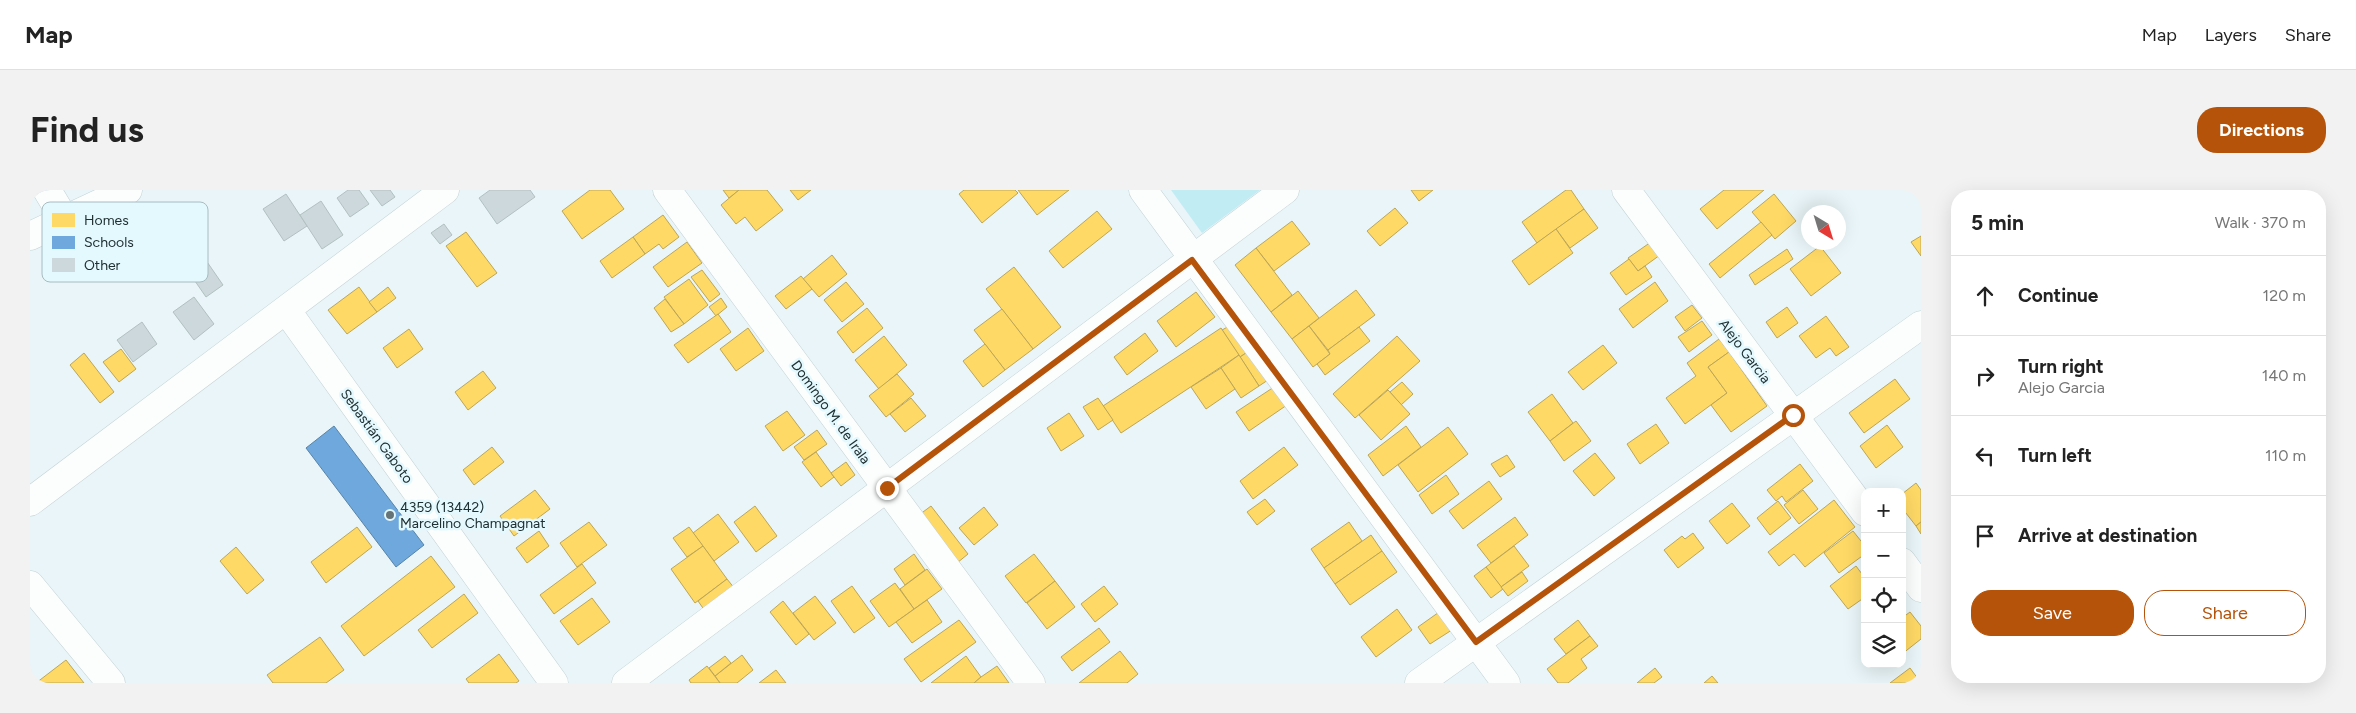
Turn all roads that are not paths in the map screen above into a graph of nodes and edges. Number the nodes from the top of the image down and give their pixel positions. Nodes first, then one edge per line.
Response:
1 (47, 190) edge
2 (128, 190) edge
3 (445, 190) edge
4 (667, 190) edge
5 (1142, 190) edge
6 (1285, 190) edge
7 (1626, 190) edge
8 (54, 202) edge
9 (103, 202) edge
10 (42, 231) edge
11 (30, 236) edge
12 (1192, 260) junction
13 (287, 311) junction
14 (1921, 325) edge
15 (1793, 415) junction
16 (887, 488) junction
17 (30, 502) edge
18 (1861, 507) edge
19 (1906, 567) edge
20 (30, 585) edge
21 (1921, 588) edge
22 (1476, 642) junction
23 (111, 683) edge
24 (554, 683) edge
25 (626, 683) edge
26 (1031, 683) edge
27 (1419, 683) edge
28 (1506, 683) edge

1 - 8 street
2 - 9 street
3 - 13 street
4 - 16 street, Domingo M. de Irala
5 - 12 street
6 - 12 street
7 - 15 street, Alejo Garcia
10 - 11 street
12 - 16 street
12 - 22 street
13 - 17 street
13 - 24 street, Sebastián Gaboto
14 - 15 street
15 - 18 street, Alejo Garcia
15 - 22 street
16 - 25 street
16 - 26 street, Domingo M. de Irala
19 - 21 street
20 - 23 street
22 - 27 street
22 - 28 street

